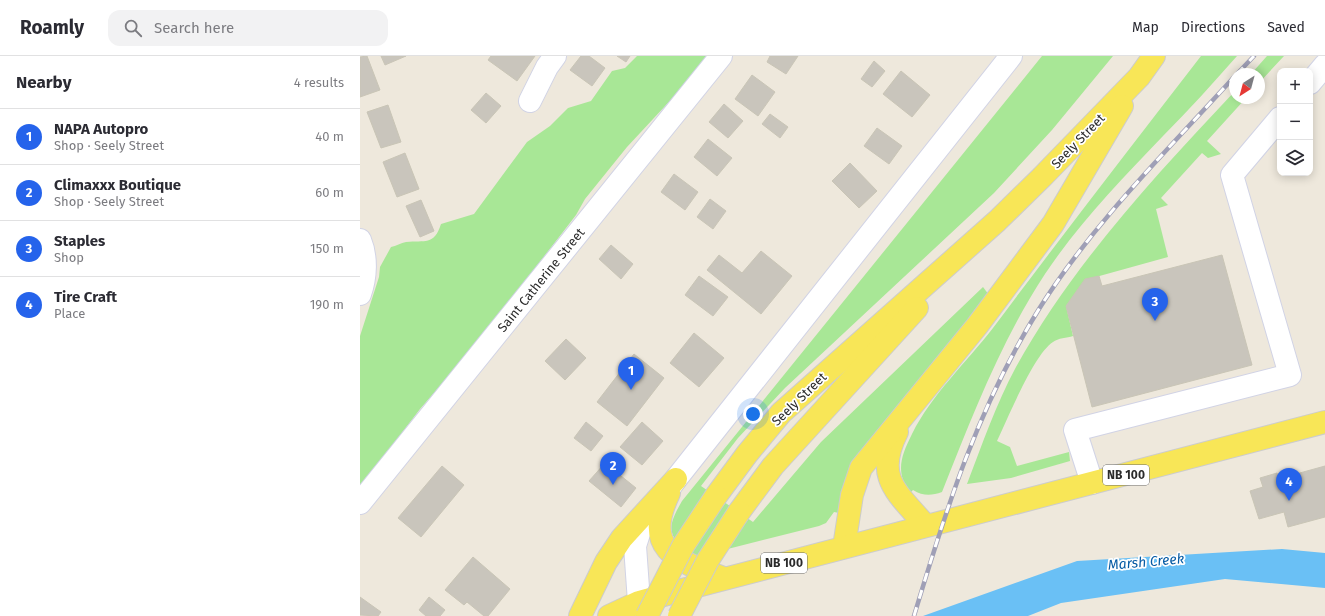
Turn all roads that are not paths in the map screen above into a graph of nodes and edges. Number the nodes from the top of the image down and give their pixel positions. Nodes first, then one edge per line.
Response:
1 (555, 56) edge
2 (721, 56) edge
3 (1011, 56) edge
4 (1154, 56) edge
5 (1325, 65) edge
6 (1139, 77) junction
7 (1313, 79) edge
8 (530, 101) dead end
9 (1277, 122) edge
10 (997, 221) junction
11 (360, 240) edge
12 (360, 294) edge
13 (906, 413) junction
14 (1325, 422) edge
15 (676, 479) junction
16 (1092, 484) junction
17 (360, 503) edge
18 (926, 525) junction
19 (844, 547) junction
20 (724, 578) junction
21 (643, 609) edge
22 (580, 616) edge
23 (608, 616) edge
24 (679, 616) edge

1 - 8 street
2 - 17 street, Saint Catherine Street
3 - 15 street
4 - 6 main road, Seely Street
5 - 7 street
6 - 10 main road, Seely Street
6 - 13 main road
9 - 16 street
10 - 21 main road, Seely Street, bridge
10 - 24 main road, Seely Street, bridge
11 - 12 street
13 - 18 main road
13 - 19 main road
14 - 16 main road, NB 100
15 - 20 main road
15 - 21 street
15 - 22 main road
16 - 18 main road, NB 100
18 - 19 main road, NB 100
19 - 20 main road, NB 100
20 - 21 main road, NB 100
21 - 23 main road, NB 100

